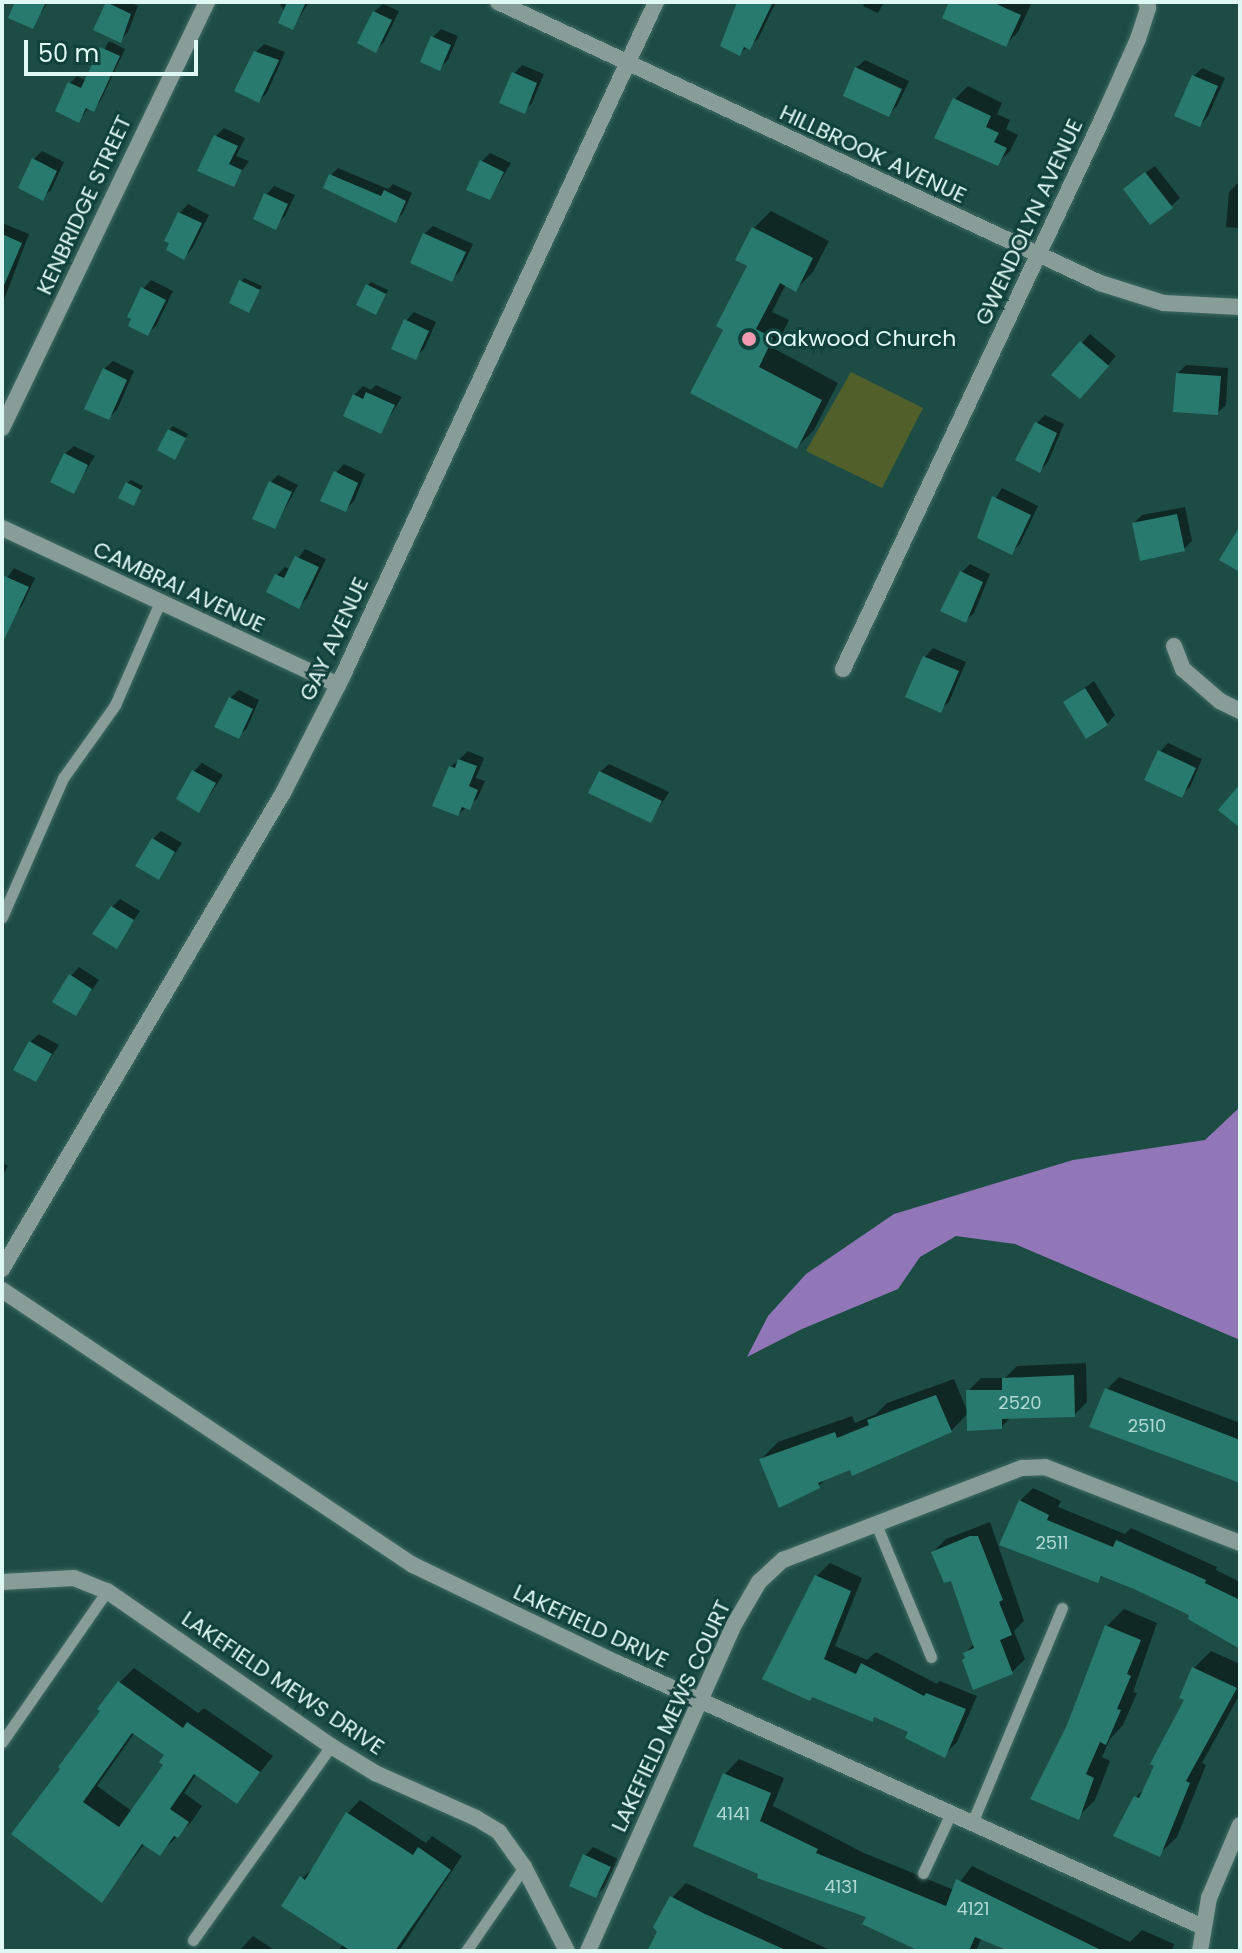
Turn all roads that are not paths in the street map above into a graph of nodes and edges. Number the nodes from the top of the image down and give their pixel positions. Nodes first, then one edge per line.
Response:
1 (207, 2) edge
2 (498, 2) edge
3 (656, 2) edge
4 (1147, 5) edge
5 (628, 63) junction
6 (1037, 254) junction
7 (1240, 307) edge
8 (2, 428) edge
9 (2, 528) edge
10 (160, 602) junction
11 (1174, 646) dead end
12 (843, 669) dead end
13 (338, 685) junction
14 (1240, 711) edge
15 (2, 917) edge
16 (2, 1269) edge
17 (2, 1290) edge
18 (876, 1524) junction
19 (1240, 1543) edge
20 (2, 1582) edge
21 (107, 1591) junction
22 (1062, 1608) dead end
23 (931, 1657) dead end
24 (700, 1700) junction
25 (2, 1742) edge
26 (331, 1746) junction
27 (951, 1813) junction
28 (972, 1823) junction
29 (1240, 1825) edge
30 (524, 1867) junction
31 (923, 1873) dead end
32 (1203, 1927) junction
33 (193, 1940) dead end
34 (466, 1951) edge
35 (567, 1951) edge
36 (588, 1951) edge
37 (1200, 1951) edge

1 - 8 street, KENBRIDGE STREET
2 - 5 street, HILLBROOK AVENUE
3 - 5 street, GAY AVENUE
4 - 6 street, GWENDOLYN AVENUE
5 - 6 street, HILLBROOK AVENUE
5 - 13 street, GAY AVENUE
6 - 7 street, HILLBROOK AVENUE
6 - 12 street, GWENDOLYN AVENUE
9 - 10 street, CAMBRAI AVENUE
10 - 13 street, CAMBRAI AVENUE
10 - 15 lane
11 - 14 street
13 - 16 street, GAY AVENUE
17 - 24 street, LAKEFIELD DRIVE
18 - 19 street, LAKEFIELD MEWS COURT
18 - 23 lane
18 - 24 street, LAKEFIELD MEWS COURT
20 - 21 street, LAKEFIELD MEWS DRIVE
21 - 25 lane
21 - 26 street, LAKEFIELD MEWS DRIVE
22 - 28 lane
24 - 27 street, LAKEFIELD DRIVE
24 - 36 street, LAKEFIELD MEWS COURT
26 - 30 street, LAKEFIELD MEWS DRIVE
26 - 33 lane
27 - 28 street, LAKEFIELD DRIVE
27 - 31 lane
28 - 32 street, LAKEFIELD DRIVE
29 - 32 street
30 - 34 lane
30 - 35 street, LAKEFIELD MEWS DRIVE
32 - 37 street

